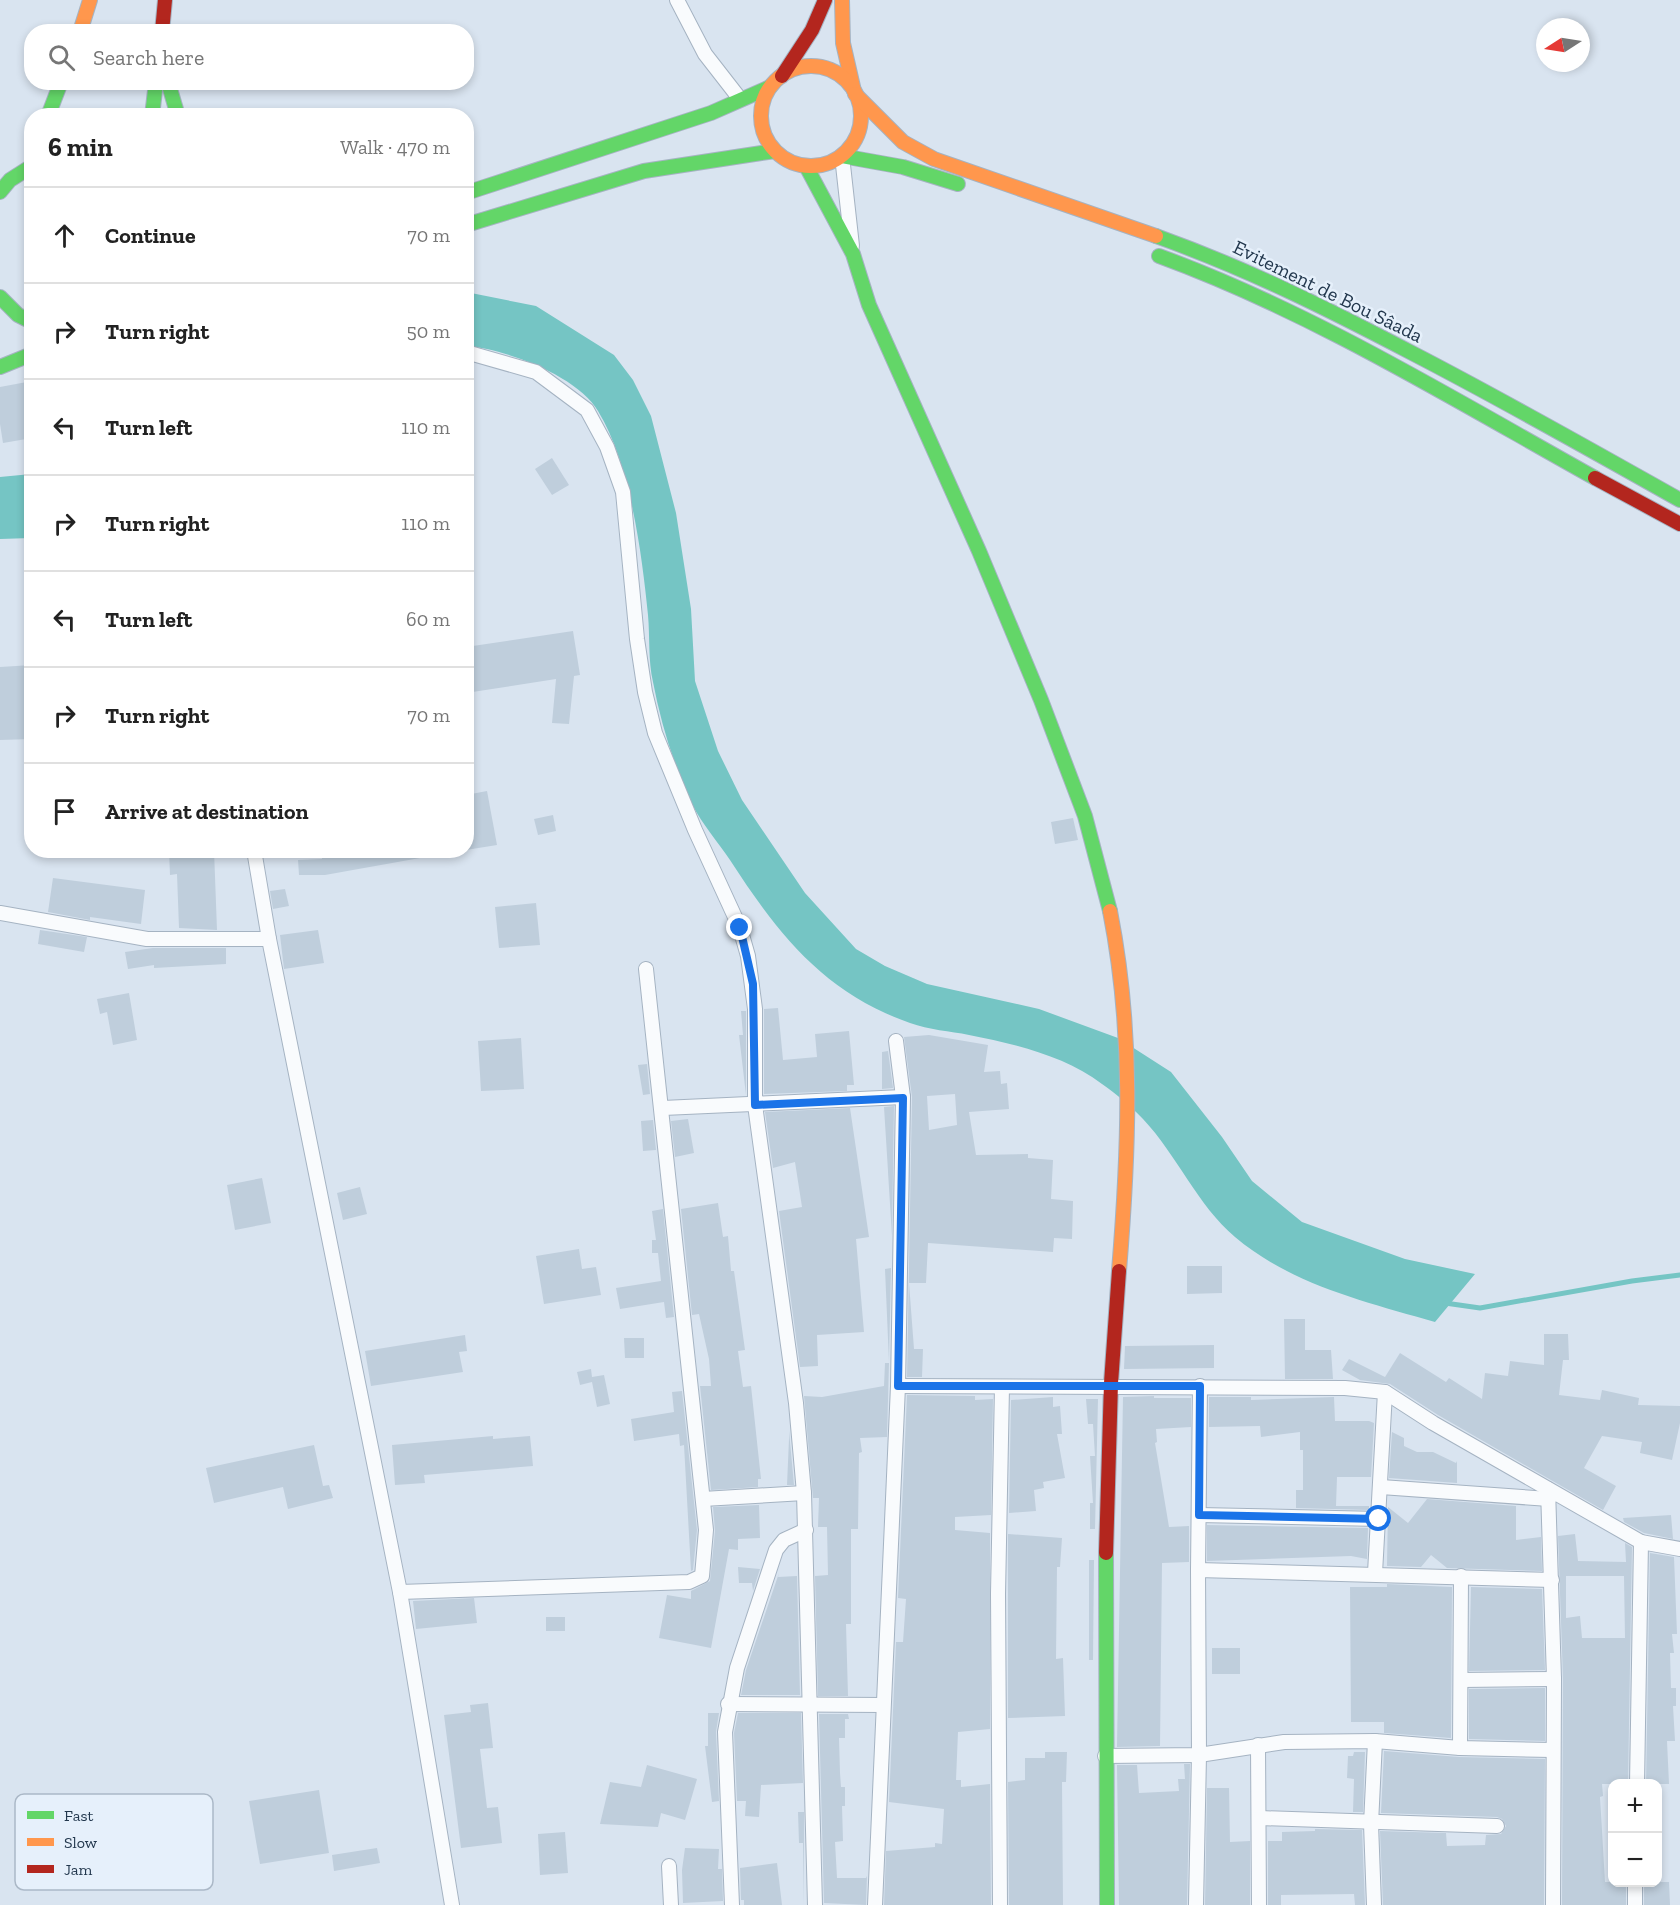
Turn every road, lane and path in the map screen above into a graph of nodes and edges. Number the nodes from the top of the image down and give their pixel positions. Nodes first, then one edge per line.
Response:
1 (90, 0) edge
2 (165, 0) edge
3 (677, 0) edge
4 (825, 0) edge
5 (842, 0) edge
6 (82, 24) edge
7 (163, 24) edge
8 (782, 76) junction
9 (770, 87) junction
10 (58, 90) edge
11 (155, 90) edge
12 (170, 90) edge
13 (854, 92) junction
14 (740, 99) junction
15 (51, 108) edge
16 (153, 108) edge
17 (175, 108) edge
18 (775, 151) junction
19 (842, 156) junction
20 (806, 166) junction
21 (24, 171) edge
22 (972, 188) dead end
23 (474, 190) edge
24 (0, 192) edge
25 (474, 223) edge
26 (1144, 251) dead end
27 (853, 254) junction
28 (0, 297) edge
29 (24, 318) edge
30 (474, 354) edge
31 (24, 357) edge
32 (0, 367) edge
33 (1680, 500) edge
34 (1680, 524) edge
35 (255, 858) edge
36 (0, 913) edge
37 (268, 939) junction
38 (646, 969) dead end
39 (896, 1041) dead end
40 (903, 1098) junction
41 (755, 1105) junction
42 (663, 1108) junction
43 (898, 1386) junction
44 (1111, 1386) junction
45 (1200, 1386) junction
46 (1002, 1387) junction
47 (1385, 1392) junction
48 (1381, 1487) junction
49 (804, 1493) junction
50 (1548, 1494) junction
51 (703, 1499) junction
52 (1199, 1515) junction
53 (1379, 1519) junction
54 (806, 1530) junction
55 (1641, 1542) junction
56 (1680, 1549) edge
57 (1198, 1570) junction
58 (1376, 1573) junction
59 (1461, 1576) junction
60 (1552, 1580) junction
61 (400, 1592) junction
62 (1554, 1679) junction
63 (1461, 1680) junction
64 (808, 1703) junction
65 (728, 1704) junction
66 (884, 1705) junction
67 (1375, 1741) junction
68 (1258, 1745) junction
69 (1460, 1748) junction
70 (1552, 1750) junction
71 (1199, 1755) junction
72 (1105, 1756) junction
73 (1637, 1779) edge
74 (1260, 1818) junction
75 (1371, 1824) junction
76 (1497, 1826) dead end
77 (669, 1866) dead end
78 (1635, 1887) edge
79 (452, 1905) edge
80 (671, 1905) edge
81 (732, 1905) edge
82 (815, 1905) edge
83 (875, 1905) edge
84 (1000, 1905) edge
85 (1107, 1905) edge
86 (1196, 1905) edge
87 (1259, 1905) edge
88 (1374, 1905) edge
89 (1553, 1905) edge
90 (1635, 1905) edge

1 - 6 main road
2 - 7 main road
3 - 14 street
4 - 8 main road
5 - 13 main road
8 - 9 main road
8 - 13 main road
9 - 14 main road
9 - 18 main road
10 - 15 main road
11 - 16 main road
12 - 17 main road
13 - 19 main road
13 - 33 main road, Evitement de Bou Sâada
14 - 23 main road
18 - 20 main road
18 - 25 main road
19 - 20 main road
19 - 22 main road
19 - 27 street
20 - 27 main road
21 - 24 main road
26 - 34 main road, Evitement de Bou Sâada
27 - 44 main road
28 - 29 main road
30 - 41 street
31 - 32 main road
35 - 37 street
36 - 37 street
37 - 61 street
38 - 42 street
39 - 40 street
40 - 41 street
40 - 43 street
41 - 42 street
41 - 49 street
42 - 51 street
43 - 46 street
43 - 66 street
44 - 45 street
44 - 46 street
44 - 72 main road
45 - 47 street
45 - 52 street
46 - 84 street
47 - 48 street
47 - 50 street
48 - 50 street
48 - 53 street
49 - 51 street
49 - 54 street
50 - 55 street
50 - 60 street
51 - 61 street
52 - 53 street
52 - 57 street
53 - 58 street
54 - 64 street
54 - 65 street
55 - 56 street
55 - 73 street
57 - 58 street
57 - 71 street
58 - 59 street
59 - 60 street
59 - 63 street
60 - 62 street
61 - 79 street
62 - 63 street
62 - 70 street
63 - 69 street
64 - 65 street
64 - 66 street
64 - 82 street
65 - 81 street
66 - 83 street
67 - 68 street
67 - 69 street
67 - 75 street
68 - 71 street
68 - 74 street
69 - 70 street
70 - 89 street
71 - 72 street
71 - 86 street
72 - 85 main road
74 - 75 street
74 - 87 street
75 - 76 street
75 - 88 street
77 - 80 street
78 - 90 street

